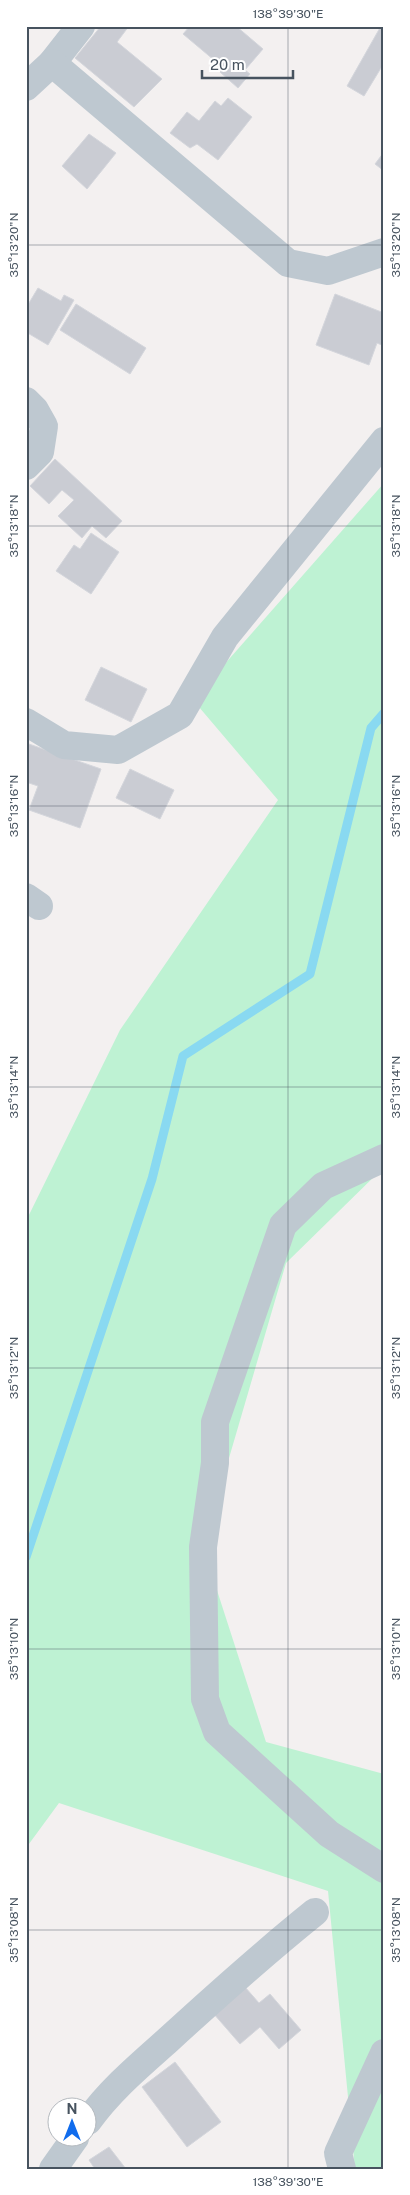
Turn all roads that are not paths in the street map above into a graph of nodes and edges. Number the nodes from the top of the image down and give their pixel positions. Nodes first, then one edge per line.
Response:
1 (82, 26) edge
2 (35, 75) edge
3 (384, 252) edge
4 (26, 400) edge
5 (384, 440) edge
6 (26, 466) edge
7 (26, 704) edge
8 (26, 715) edge
9 (26, 722) edge
10 (384, 1158) edge
11 (384, 1869) edge
12 (315, 1912) dead end
13 (384, 2053) edge
14 (98, 2109) edge
15 (68, 2148) edge
16 (54, 2169) edge
17 (342, 2169) edge

1 - 2 street
2 - 3 street
4 - 6 street
5 - 9 street
7 - 8 street
10 - 11 street
12 - 14 street
13 - 17 street
15 - 16 street

